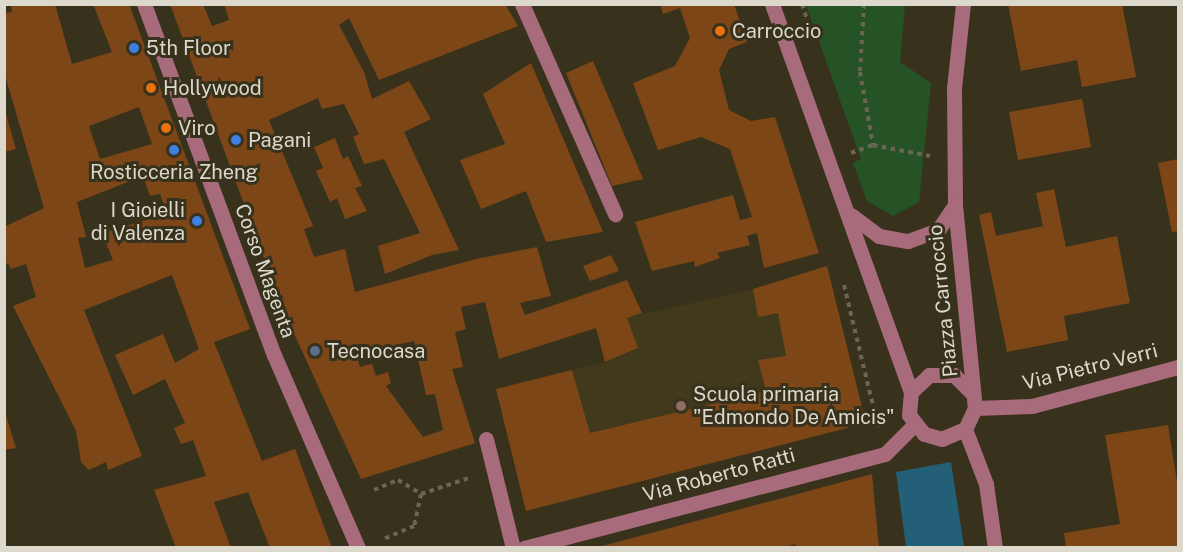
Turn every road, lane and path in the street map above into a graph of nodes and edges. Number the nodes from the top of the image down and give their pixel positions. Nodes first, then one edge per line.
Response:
1 (144, 4) edge
2 (522, 4) edge
3 (772, 4) edge
4 (864, 4) edge
5 (963, 4) edge
6 (873, 145) junction
7 (851, 153) dead end
8 (954, 162) junction
9 (955, 205) junction
10 (615, 214) dead end
11 (851, 215) junction
12 (1179, 367) edge
13 (912, 392) junction
14 (974, 401) junction
15 (914, 425) junction
16 (965, 429) junction
17 (486, 439) dead end
18 (491, 471) junction
19 (374, 490) dead end
20 (421, 494) junction
21 (374, 543) dead end
22 (358, 548) edge
23 (513, 548) edge
24 (524, 548) edge
25 (995, 548) edge

1 - 22 street, Corso Magenta
2 - 10 street
3 - 11 street
4 - 6 path
5 - 8 street, Piazza Carroccio
6 - 7 path
6 - 8 path
8 - 9 street, Piazza Carroccio
9 - 11 street, Piazza Carroccio
9 - 14 street, Piazza Carroccio
11 - 13 street
12 - 14 street, Via Pietro Verri
13 - 14 street
13 - 15 street
14 - 16 street
15 - 16 street
15 - 24 street, Via Roberto Ratti
16 - 25 street
17 - 18 street
18 - 20 path
18 - 23 street
19 - 20 path
20 - 21 path

